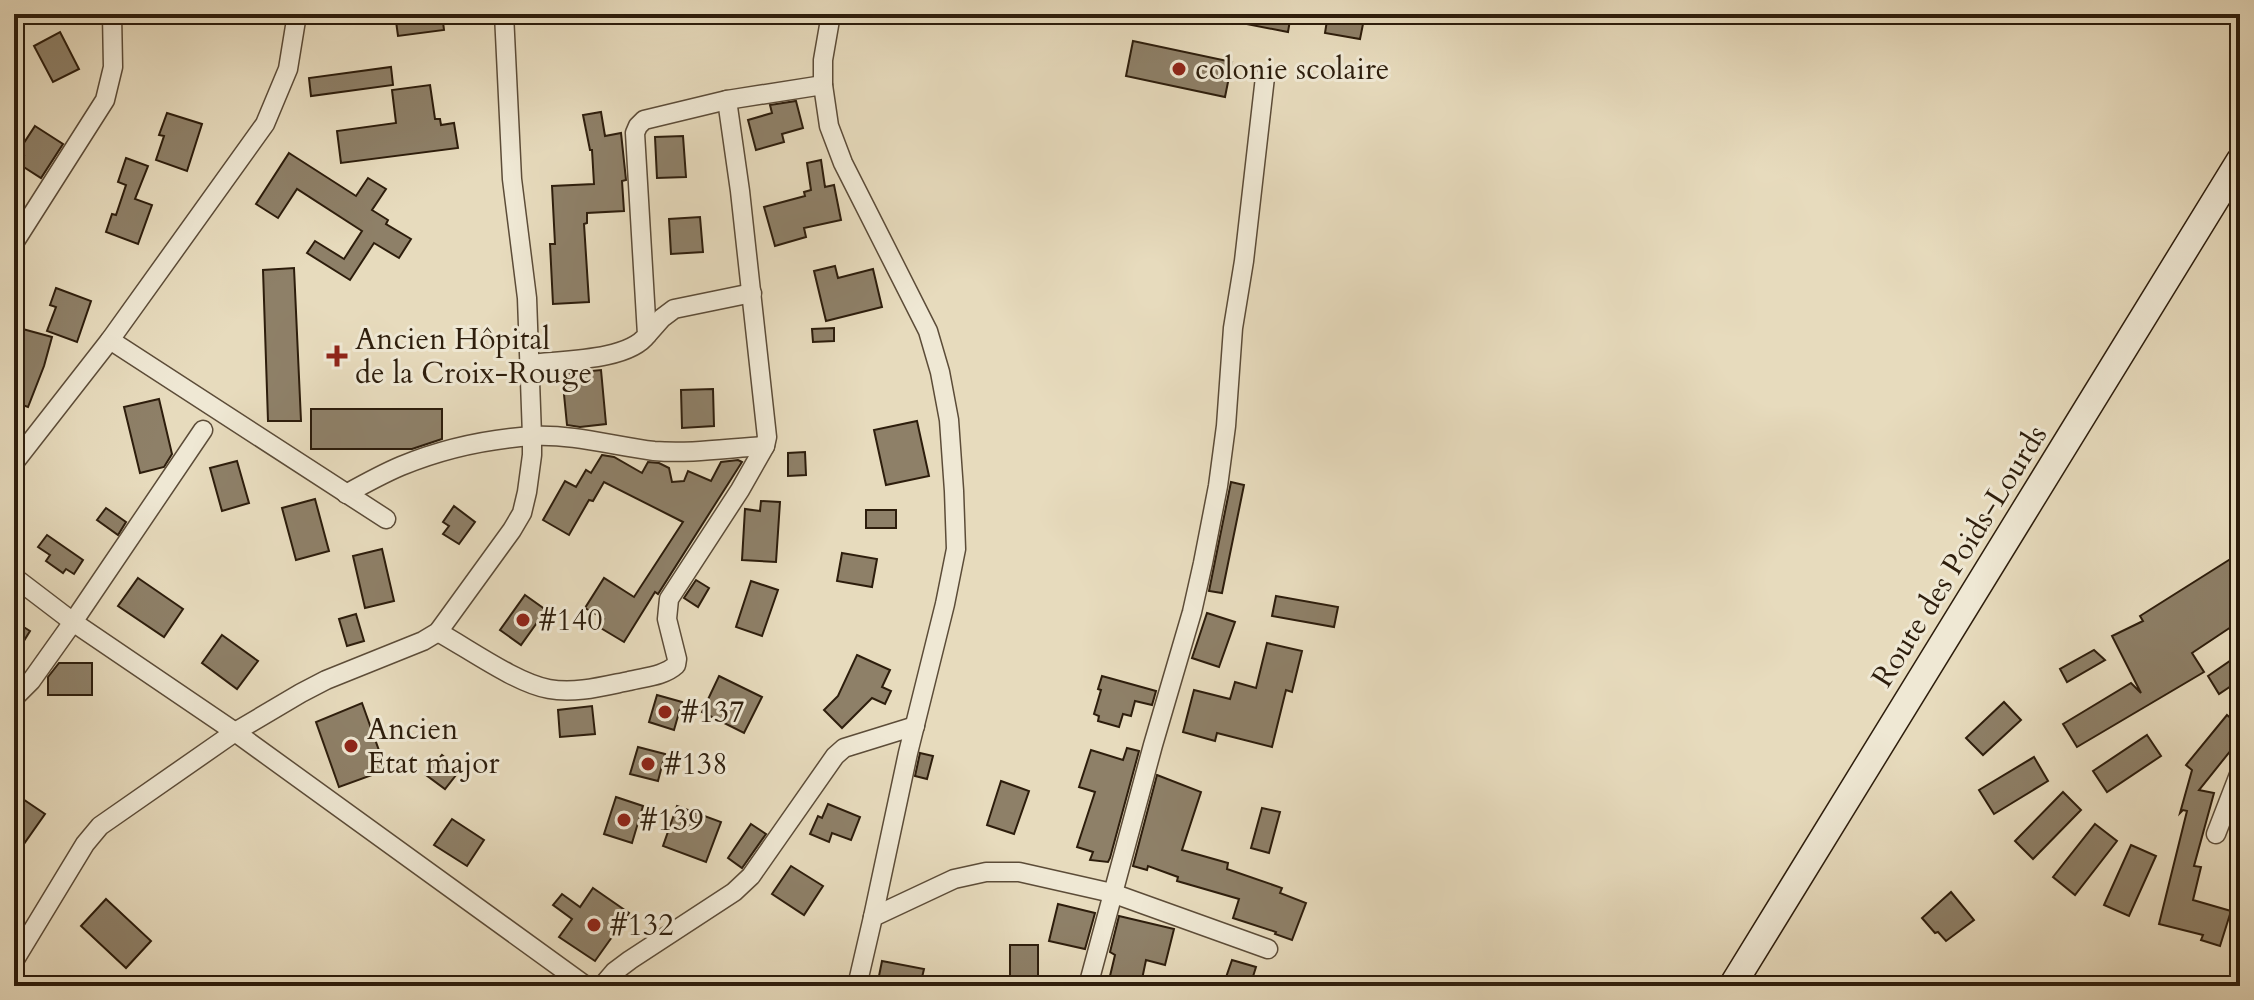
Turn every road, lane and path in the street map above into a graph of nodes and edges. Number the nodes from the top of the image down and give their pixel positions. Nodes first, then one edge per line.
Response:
1 (112, 14) edge
2 (297, 14) edge
3 (504, 14) edge
4 (831, 14) edge
5 (1265, 77) dead end
6 (823, 85) junction
7 (727, 100) junction
8 (2240, 160) edge
9 (14, 243) edge
10 (752, 293) junction
11 (647, 335) junction
12 (110, 340) junction
13 (530, 364) junction
14 (203, 430) dead end
15 (532, 436) junction
16 (765, 446) junction
17 (14, 463) edge
18 (346, 494) junction
19 (386, 519) dead end
20 (14, 577) edge
21 (73, 622) junction
22 (438, 632) junction
23 (14, 698) edge
24 (915, 726) junction
25 (235, 732) junction
26 (2240, 772) edge
27 (2216, 834) dead end
28 (1112, 893) junction
29 (873, 917) junction
30 (1268, 949) dead end
31 (14, 961) edge
32 (586, 986) edge
33 (602, 986) edge
34 (857, 986) edge
35 (1088, 986) edge
36 (1732, 986) edge

1 - 9 street
2 - 12 street
3 - 13 street
4 - 6 street
5 - 28 street
6 - 7 street
6 - 24 street
7 - 10 street
7 - 11 street
8 - 36 street, Route des Poids-Lourds
10 - 11 street
10 - 16 street
11 - 13 street
12 - 17 street
12 - 18 street
13 - 15 street
14 - 21 street
15 - 16 street
15 - 18 street
15 - 22 street
16 - 22 street
18 - 19 street
20 - 21 street
21 - 23 street
21 - 25 street
22 - 25 street
24 - 29 street
24 - 33 street
25 - 31 street
25 - 32 street
26 - 27 street
28 - 29 street
28 - 30 street
28 - 35 street
29 - 34 street

